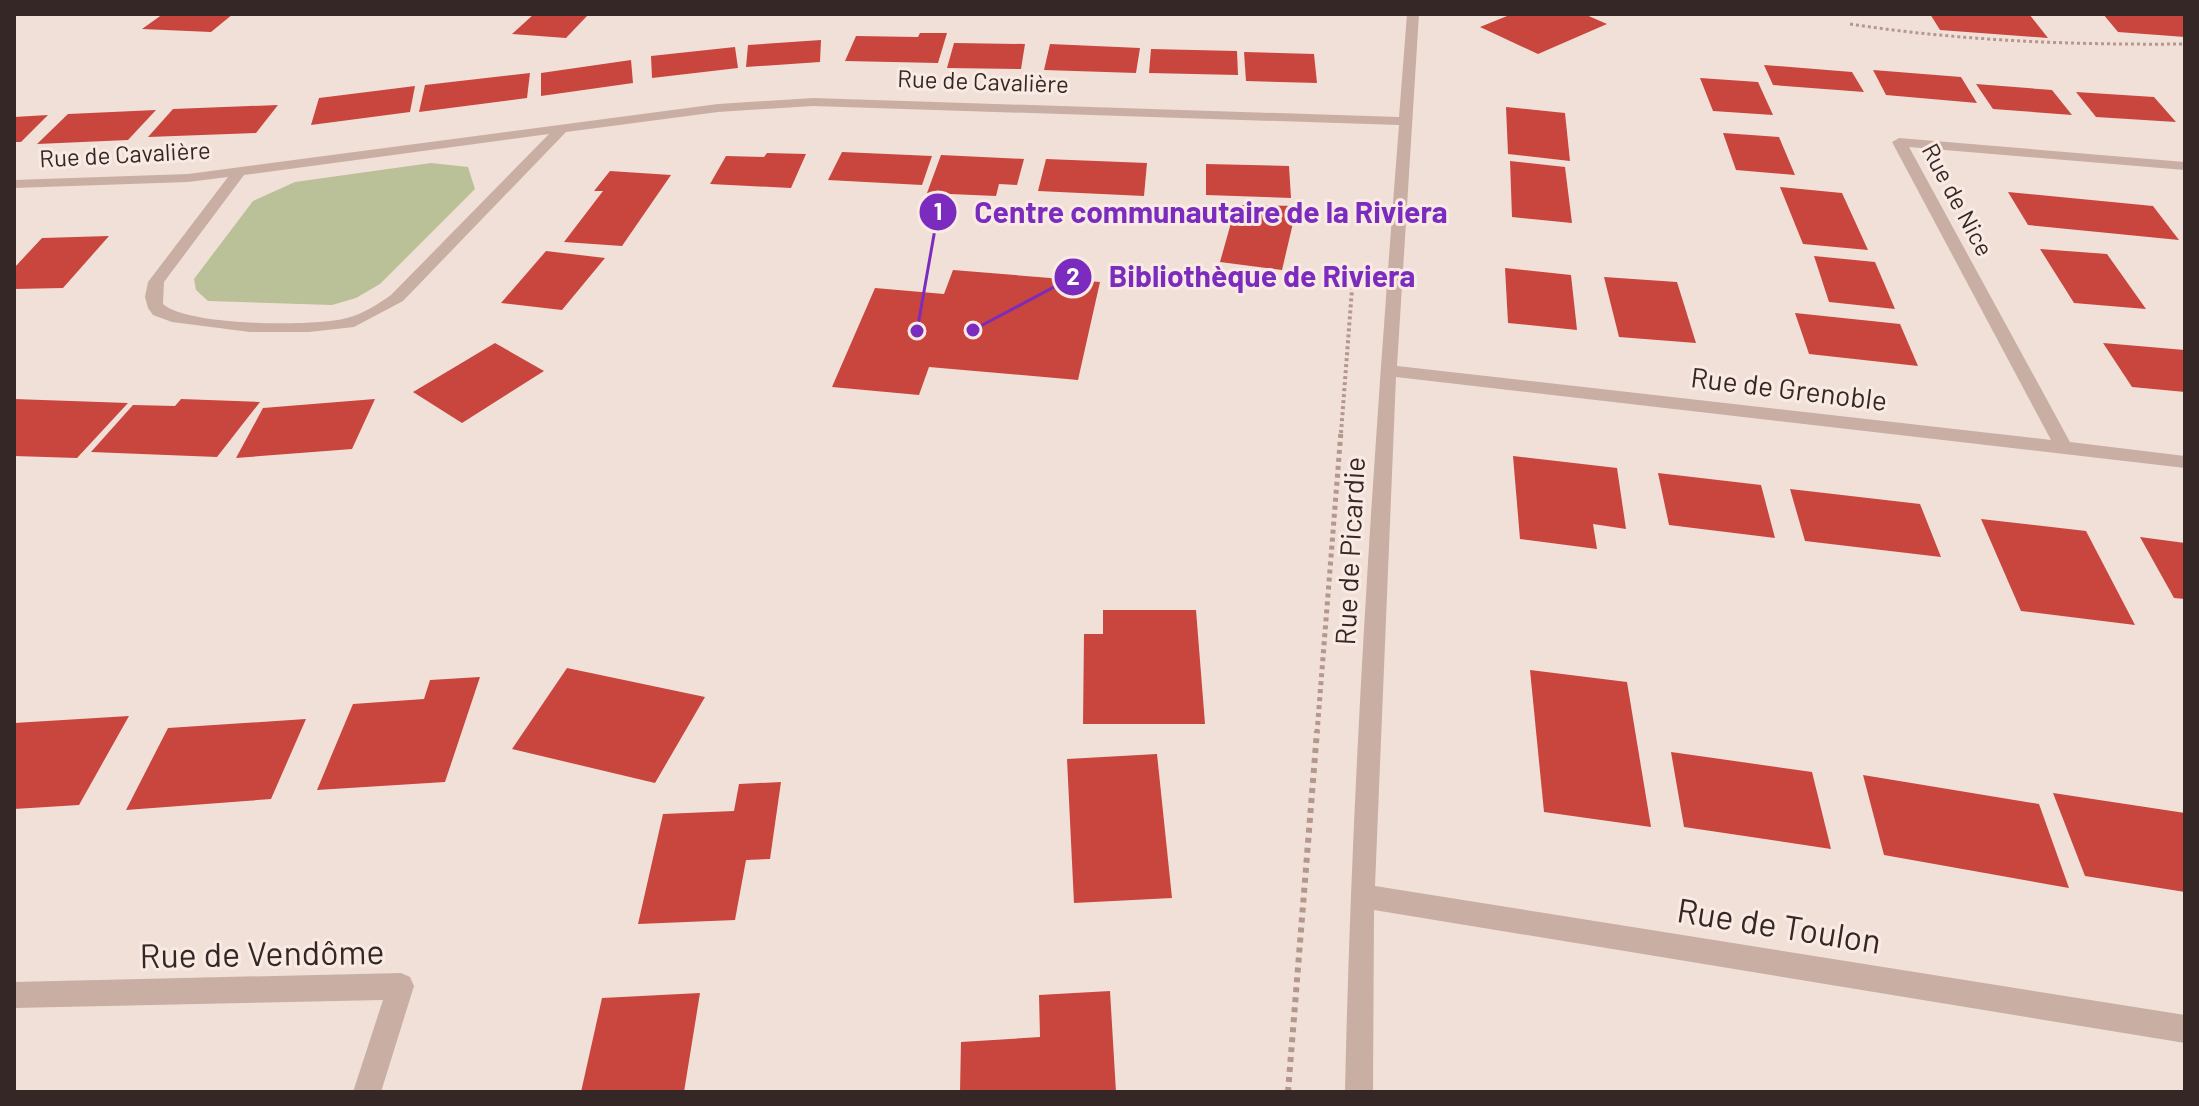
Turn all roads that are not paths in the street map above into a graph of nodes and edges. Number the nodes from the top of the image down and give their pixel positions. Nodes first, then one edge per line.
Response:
1 (1413, 14) edge
2 (1406, 121) junction
3 (561, 130) junction
4 (2185, 166) edge
5 (239, 172) junction
6 (14, 184) edge
7 (1387, 370) junction
8 (2064, 448) junction
9 (2185, 462) edge
10 (1362, 896) junction
11 (14, 995) edge
12 (2185, 1029) edge
13 (367, 1092) edge
14 (1359, 1092) edge

1 - 2 street, Rue de Picardie
2 - 3 street, Rue de Cavalière
2 - 7 street, Rue de Picardie
3 - 5 street, Rue de Cavalière
3 - 5 street, Rue de Cavalière
4 - 8 street, Rue de Nice
5 - 6 street, Rue de Cavalière
7 - 8 street, Rue de Grenoble
7 - 10 street, Rue de Picardie
8 - 9 street, Rue de Grenoble
10 - 12 street, Rue de Toulon
10 - 14 street, Rue de Picardie
11 - 13 street, Rue de Vendôme

